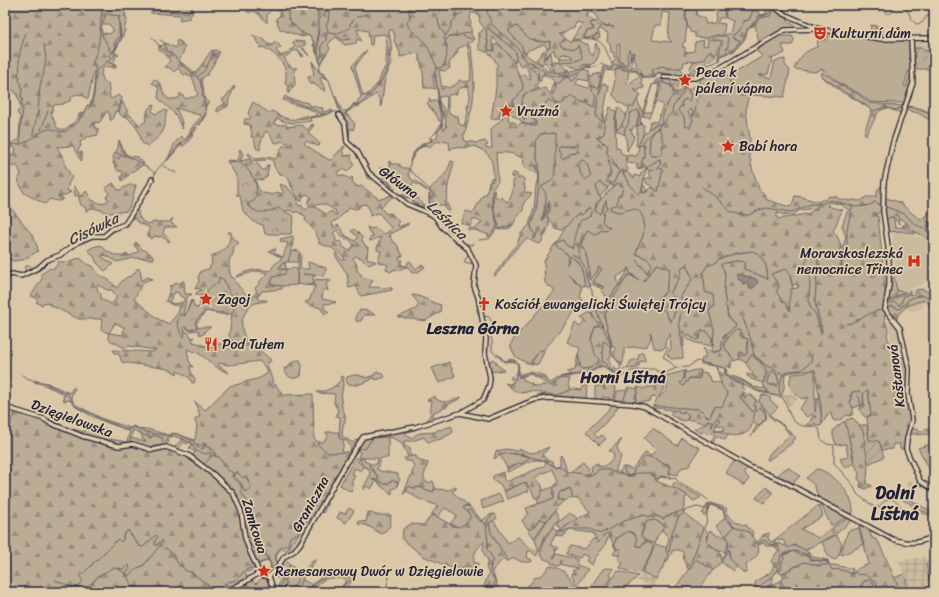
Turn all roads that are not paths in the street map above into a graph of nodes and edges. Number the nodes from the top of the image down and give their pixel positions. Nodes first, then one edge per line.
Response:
1 (772, 5) edge
2 (818, 28) junction
3 (911, 38) junction
4 (934, 38) edge
5 (664, 77) dead end
6 (339, 115) dead end
7 (152, 179) dead end
8 (5, 277) edge
9 (5, 407) edge
10 (460, 413) junction
11 (360, 440) joint
12 (154, 450) joint
13 (934, 490) edge
14 (934, 536) edge
15 (259, 573) junction
16 (271, 574) junction
17 (225, 592) edge
18 (274, 592) edge

1 - 2 street
2 - 3 street
2 - 5 street
3 - 4 street
3 - 13 street, Kaštanová
6 - 10 street, Główna
7 - 8 street
9 - 12 street, Dzięgielowska
10 - 11 street, Główna
10 - 14 street
11 - 16 street, Graniczna
12 - 15 street, Zamkowa
15 - 16 street, Zamkowa
15 - 17 street
16 - 18 street

